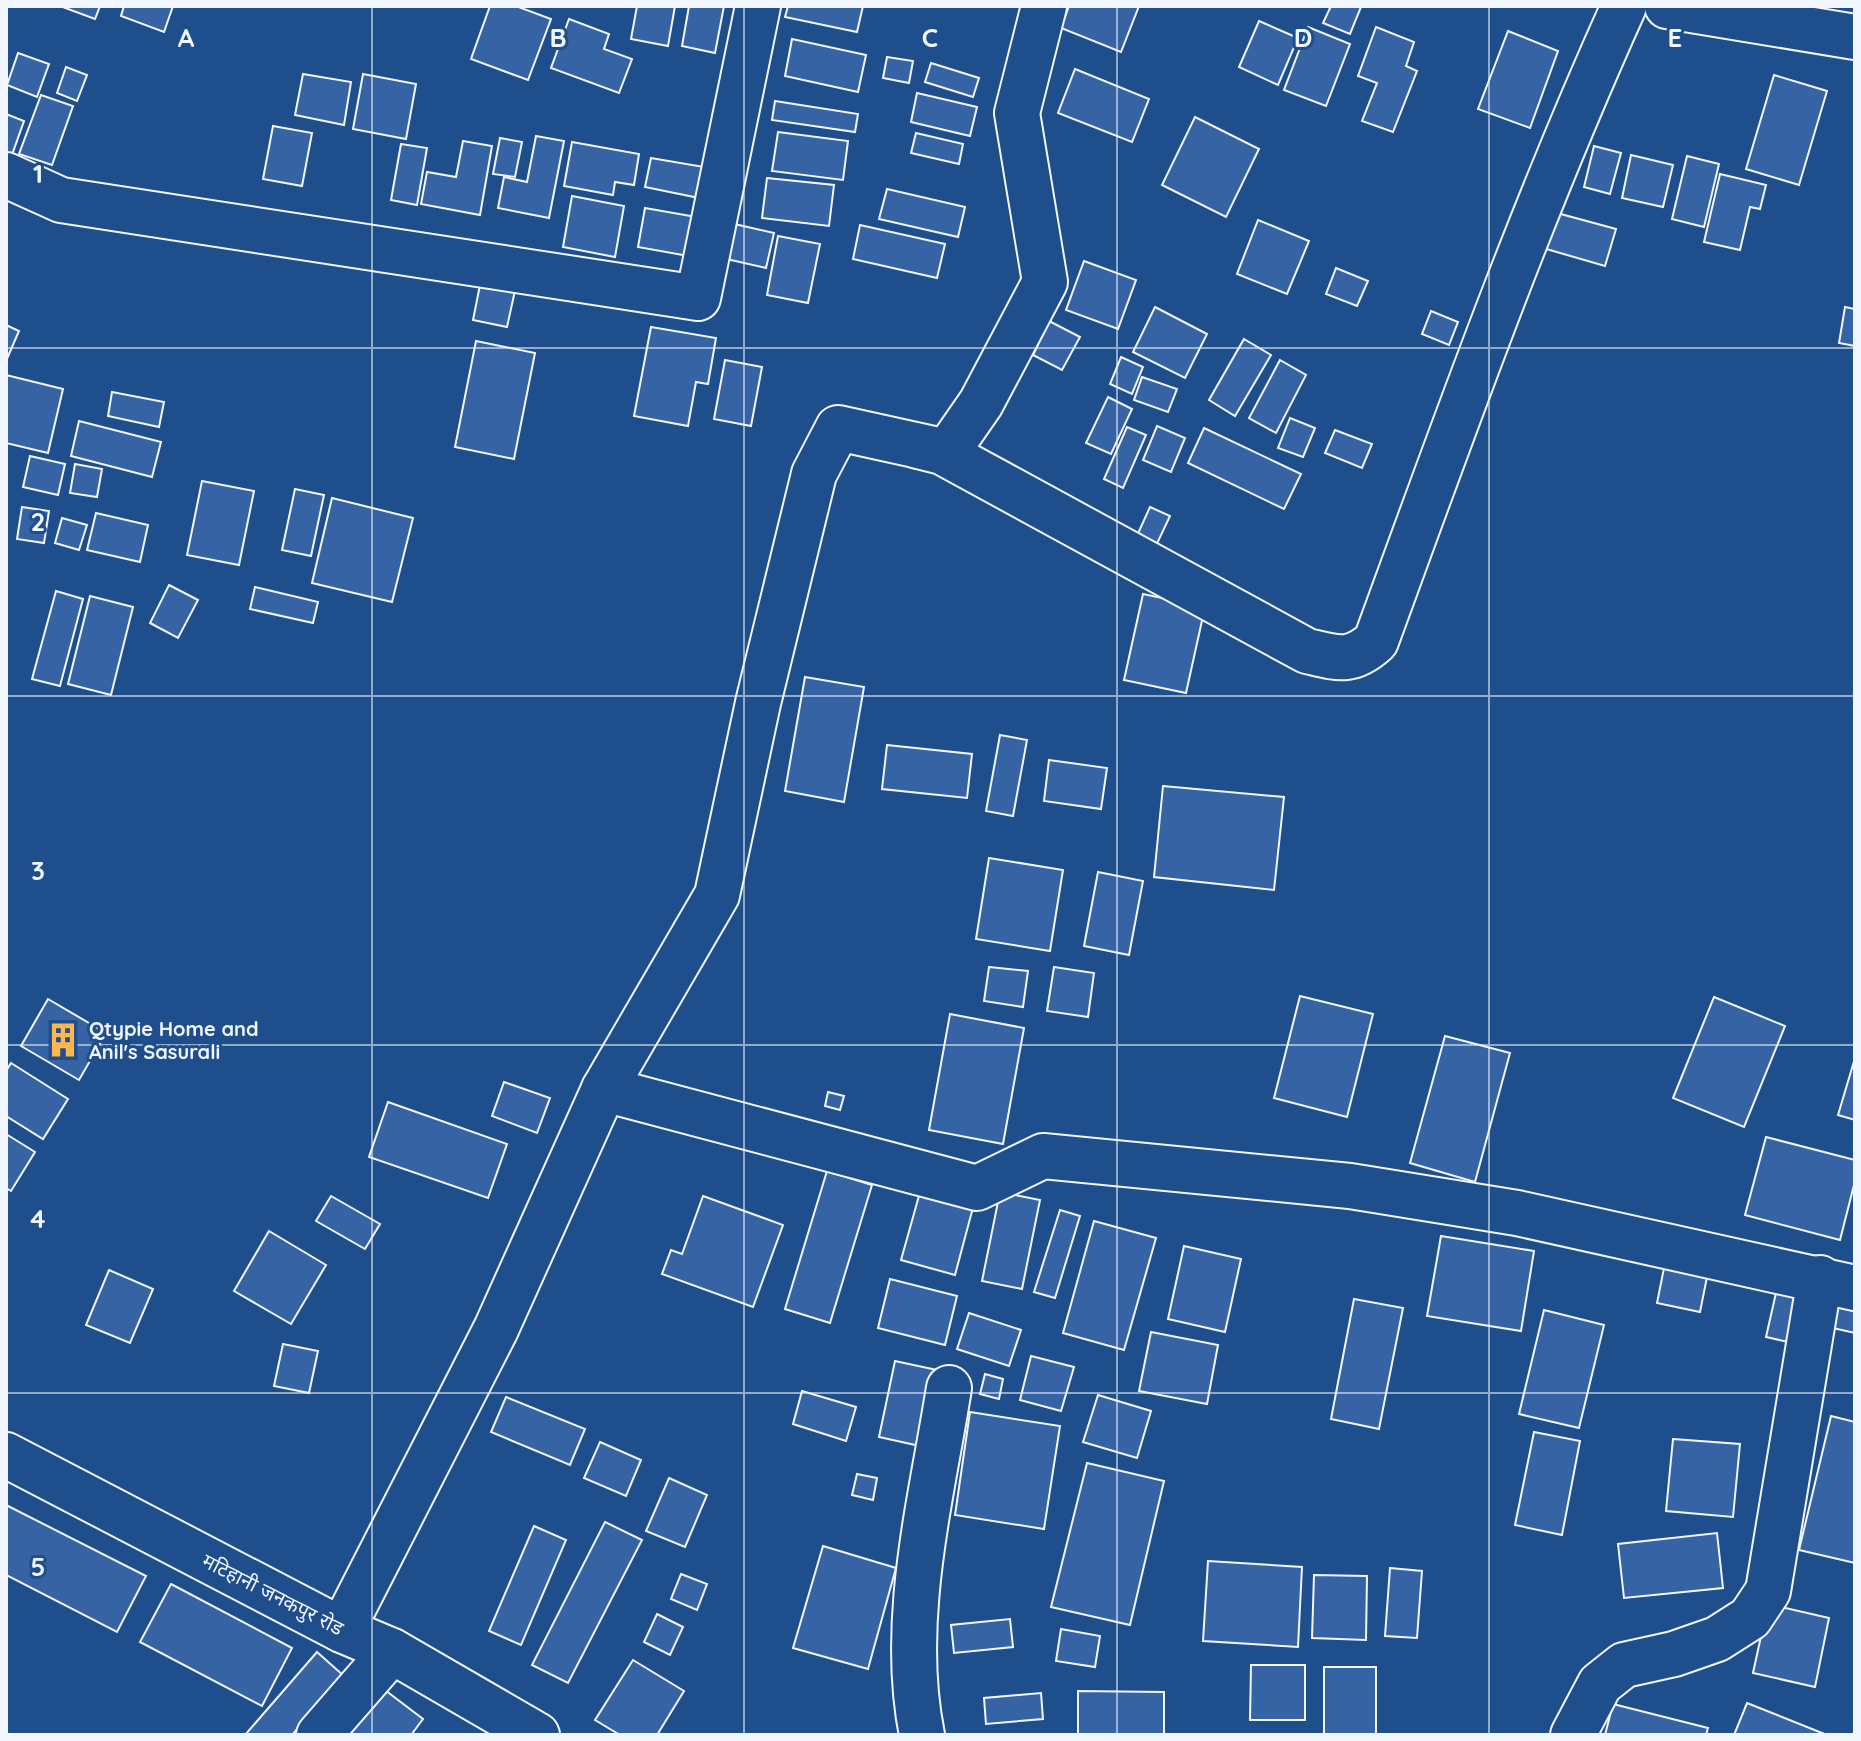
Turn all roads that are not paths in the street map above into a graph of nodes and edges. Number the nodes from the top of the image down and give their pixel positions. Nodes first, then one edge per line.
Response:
1 (758, 6) edge
2 (1044, 6) edge
3 (1624, 6) edge
4 (1667, 6) edge
5 (1855, 37) edge
6 (6, 175) edge
7 (838, 428) junction
8 (604, 1089) junction
9 (1838, 1283) edge
10 (949, 1388) dead end
11 (6, 1455) edge
12 (342, 1630) junction
13 (392, 1651) junction
14 (319, 1735) edge
15 (537, 1735) edge
16 (922, 1735) edge
17 (1573, 1735) edge

1 - 6 street
2 - 7 street
3 - 7 street
4 - 5 street
7 - 8 street
8 - 9 street
8 - 12 street
9 - 17 street
10 - 16 street
11 - 12 street, मटिहानी जनकपुर रोड
12 - 13 street, मटिहानी जनकपुर रोड
13 - 14 street
13 - 15 street, मटिहानी जनकपुर रोड

